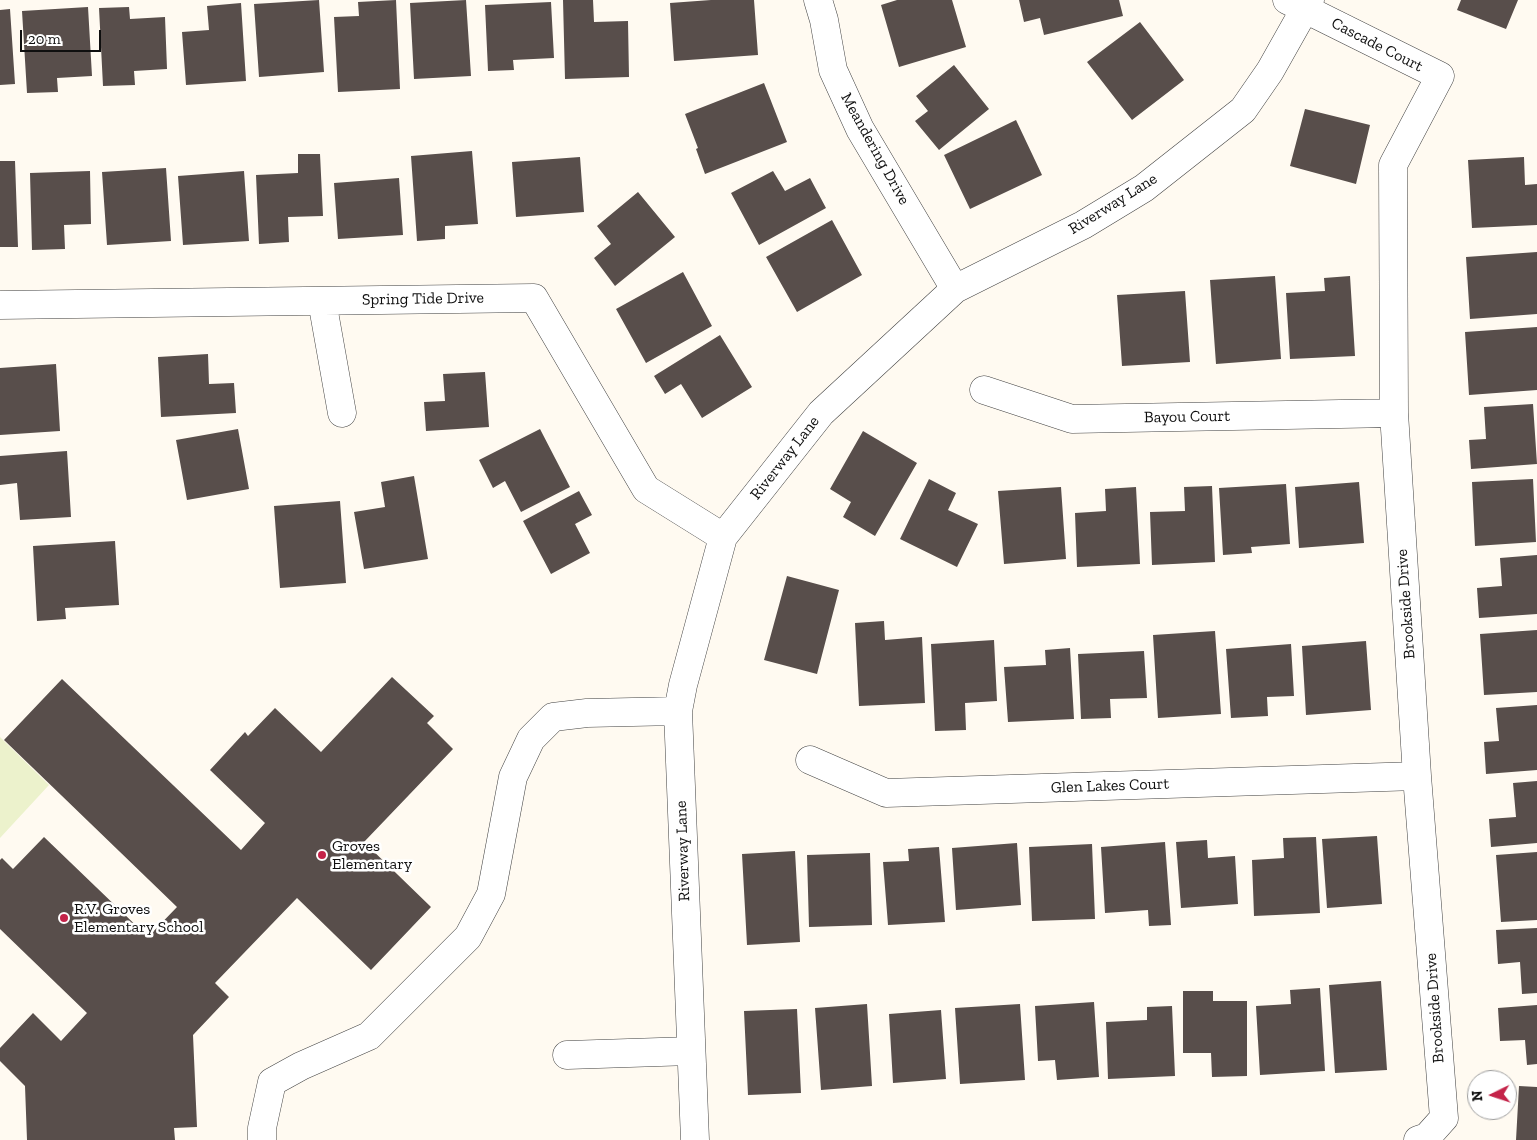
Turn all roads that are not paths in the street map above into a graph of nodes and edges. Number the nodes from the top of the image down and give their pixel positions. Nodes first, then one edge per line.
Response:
1 (818, 0) edge
2 (1301, 3) edge
3 (1440, 76) joint
4 (955, 289) junction
5 (322, 301) junction
6 (0, 305) edge
7 (984, 390) dead end
8 (342, 413) dead end
9 (1394, 413) junction
10 (723, 537) junction
11 (678, 711) junction
12 (810, 760) dead end
13 (1417, 776) junction
14 (692, 1051) junction
15 (567, 1055) dead end
16 (1423, 1138) edge
17 (262, 1140) edge
18 (695, 1140) edge

1 - 4 street, Meandering Drive
2 - 3 street, Cascade Court
2 - 4 street, Riverway Lane
3 - 9 street, Brookside Drive
4 - 10 street, Riverway Lane
5 - 6 street, Spring Tide Drive
5 - 8 street
5 - 10 street, Spring Tide Drive
7 - 9 street, Bayou Court
9 - 13 street, Brookside Drive
10 - 11 street, Riverway Lane
11 - 14 street, Riverway Lane
11 - 17 street
12 - 13 street, Glen Lakes Court
13 - 16 street, Brookside Drive
14 - 15 street
14 - 18 street, Riverway Lane

